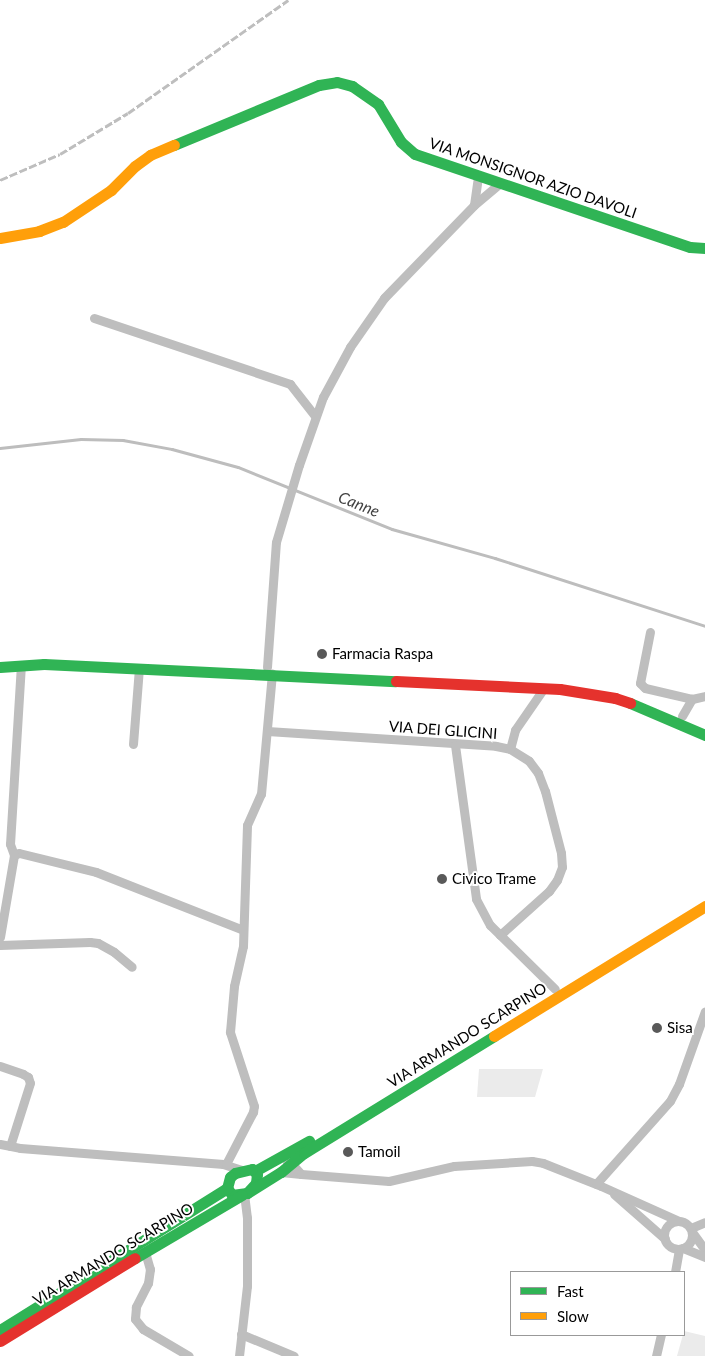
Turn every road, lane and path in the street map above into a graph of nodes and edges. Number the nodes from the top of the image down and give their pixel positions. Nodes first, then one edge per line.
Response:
1 (478, 177) junction
2 (499, 184) junction
3 (474, 205) junction
4 (0, 238) edge
5 (705, 248) edge
6 (94, 318) dead end
7 (316, 416) junction
8 (650, 632) dead end
9 (0, 659) edge
10 (21, 665) junction
11 (0, 667) edge
12 (139, 668) junction
13 (269, 670) junction
14 (544, 688) junction
15 (705, 696) edge
16 (692, 700) junction
17 (682, 716) junction
18 (705, 726) edge
19 (267, 731) junction
20 (705, 734) edge
21 (134, 744) dead end
22 (455, 745) junction
23 (510, 749) junction
24 (14, 855) junction
25 (705, 897) edge
26 (705, 906) edge
27 (244, 930) junction
28 (500, 935) junction
29 (0, 937) edge
30 (0, 945) edge
31 (132, 967) dead end
32 (555, 989) junction
33 (705, 1011) edge
34 (0, 1066) edge
35 (0, 1144) edge
36 (10, 1146) junction
37 (270, 1161) junction
38 (291, 1163) junction
39 (208, 1164) junction
40 (226, 1164) junction
41 (241, 1170) junction
42 (255, 1171) junction
43 (281, 1172) junction
44 (301, 1174) junction
45 (228, 1183) junction
46 (599, 1185) junction
47 (244, 1194) junction
48 (679, 1221) junction
49 (705, 1222) edge
50 (692, 1230) junction
51 (665, 1238) junction
52 (681, 1249) junction
53 (705, 1250) edge
54 (145, 1252) junction
55 (705, 1257) edge
56 (675, 1271) edge
57 (0, 1330) edge
58 (242, 1334) junction
59 (661, 1336) edge
60 (0, 1341) edge
61 (189, 1356) edge
62 (239, 1356) edge
63 (294, 1356) edge
64 (656, 1356) edge

1 - 2 street, VIA MONSIGNOR AZIO DAVOLI
1 - 3 street
1 - 4 street, VIA MONSIGNOR AZIO DAVOLI
2 - 3 street
2 - 5 street, VIA MONSIGNOR AZIO DAVOLI
3 - 7 street
6 - 7 street
7 - 13 street
8 - 16 street
9 - 13 street
10 - 11 street
10 - 12 street
10 - 24 street
12 - 13 street
12 - 21 street
13 - 14 street
13 - 17 street
13 - 19 street
14 - 20 street
14 - 23 street
15 - 16 street
16 - 17 street
17 - 18 street
19 - 22 street, VIA DEI GLICINI
19 - 27 street
22 - 23 street, VIA DEI GLICINI
22 - 28 street
23 - 28 street, VIA DEI GLICINI
24 - 27 street
24 - 29 street
25 - 32 street, VIA ARMANDO SCARPINO
26 - 38 street, VIA ARMANDO SCARPINO
27 - 40 street
28 - 32 street
30 - 31 street
32 - 37 street, VIA ARMANDO SCARPINO
33 - 46 street
34 - 36 street
35 - 36 street
36 - 39 street
37 - 38 street
37 - 42 street, VIA ARMANDO SCARPINO
38 - 43 street, VIA ARMANDO SCARPINO
38 - 44 street
39 - 40 street
39 - 45 street
40 - 41 street
41 - 42 street
41 - 45 street, VIA ARMANDO SCARPINO
42 - 47 street
43 - 44 street
43 - 47 street, VIA ARMANDO SCARPINO
44 - 46 street
45 - 47 street
45 - 57 street, VIA ARMANDO SCARPINO
46 - 48 street
46 - 51 street
47 - 54 street, VIA ARMANDO SCARPINO
47 - 58 street
48 - 50 street
48 - 51 street
49 - 50 street
50 - 52 street
50 - 53 street
51 - 52 street
52 - 55 street
52 - 56 street
54 - 60 street, VIA ARMANDO SCARPINO
54 - 61 street
58 - 62 street
58 - 63 street
59 - 64 street

